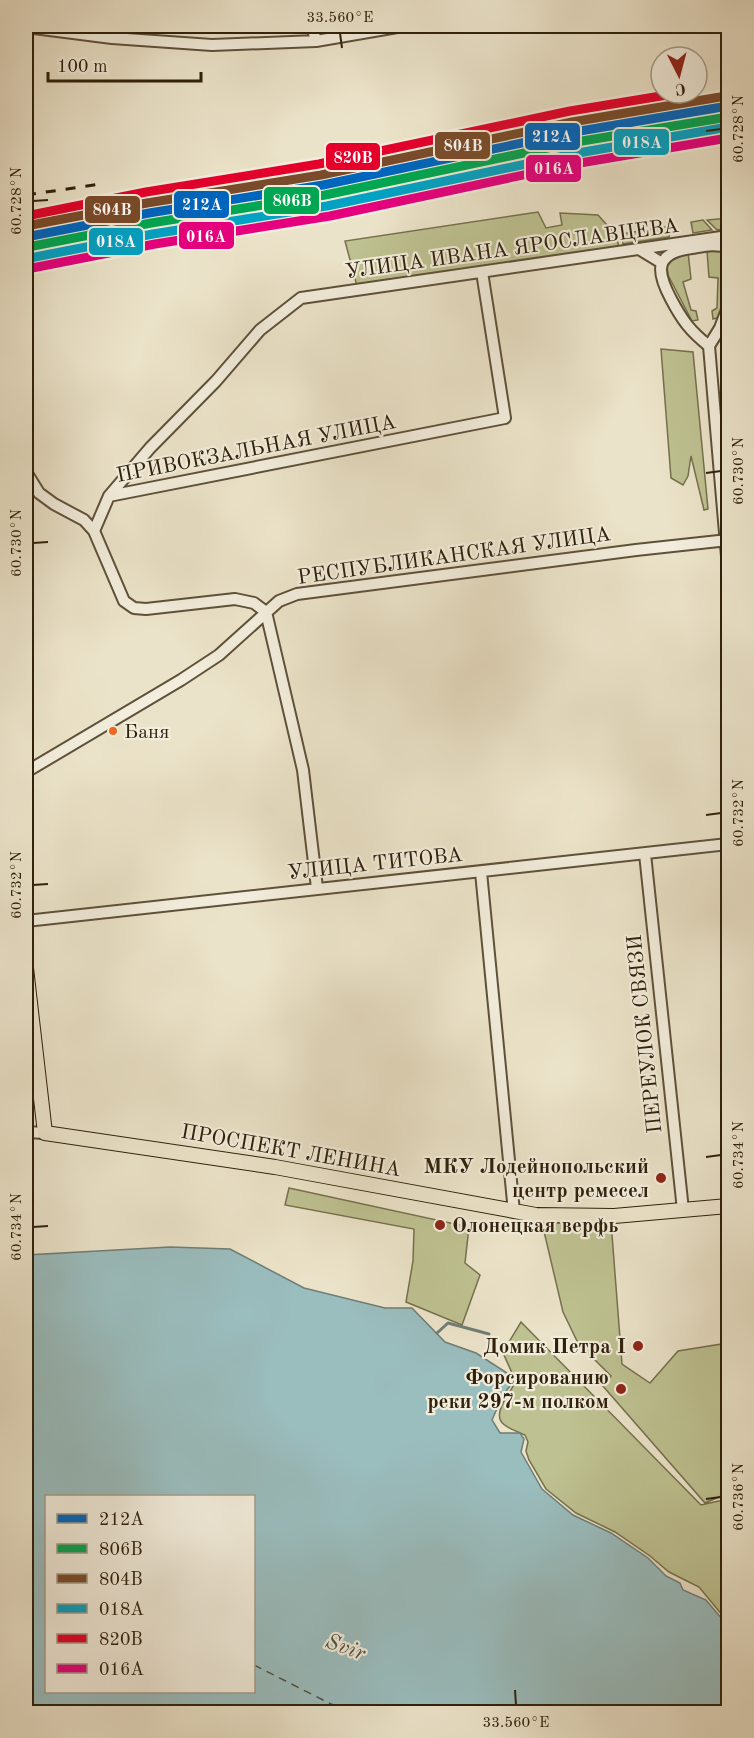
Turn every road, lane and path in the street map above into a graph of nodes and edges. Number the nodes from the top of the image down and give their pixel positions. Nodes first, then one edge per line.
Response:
1 (312, 26) edge
2 (403, 26) edge
3 (26, 27) edge
4 (316, 41) junction
5 (729, 236) edge
6 (729, 248) edge
7 (639, 249) junction
8 (662, 263) junction
9 (482, 272) junction
10 (300, 298) joint
11 (729, 307) edge
12 (709, 346) junction
13 (26, 472) edge
14 (109, 496) junction
15 (94, 531) junction
16 (727, 540) edge
17 (729, 568) edge
18 (266, 612) junction
19 (26, 772) edge
20 (729, 844) edge
21 (645, 854) junction
22 (481, 872) junction
23 (317, 888) junction
24 (26, 921) edge
25 (26, 968) edge
26 (26, 1132) edge
27 (45, 1133) junction
28 (729, 1206) edge
29 (683, 1210) junction
30 (514, 1212) junction

1 - 4 street
2 - 4 street
3 - 4 street
5 - 7 street, УЛИЦА ИВАНА ЯРОСЛАВЦЕВА
6 - 8 street
7 - 8 street
7 - 9 street, УЛИЦА ИВАНА ЯРОСЛАВЦЕВА
8 - 12 street
9 - 10 street, УЛИЦА ИВАНА ЯРОСЛАВЦЕВА
9 - 14 street, ПРИВОКЗАЛЬНАЯ УЛИЦА
10 - 14 street, ПРИВОКЗАЛЬНАЯ УЛИЦА
11 - 12 street
12 - 16 street
13 - 15 street
14 - 15 street
15 - 18 street
16 - 17 street
16 - 18 street, РЕСПУБЛИКАНСКАЯ УЛИЦА
18 - 19 street, РЕСПУБЛИКАНСКАЯ УЛИЦА
18 - 23 street
20 - 21 street, УЛИЦА ТИТОВА
21 - 22 street, УЛИЦА ТИТОВА
21 - 29 street, ПЕРЕУЛОК СВЯЗИ
22 - 23 street, УЛИЦА ТИТОВА
22 - 30 street
23 - 24 street, УЛИЦА ТИТОВА
25 - 27 main road
26 - 27 street, ПРОСПЕКТ ЛЕНИНА
27 - 30 main road, ПРОСПЕКТ ЛЕНИНА
28 - 29 main road, ПРОСПЕКТ ЛЕНИНА
29 - 30 main road, ПРОСПЕКТ ЛЕНИНА

